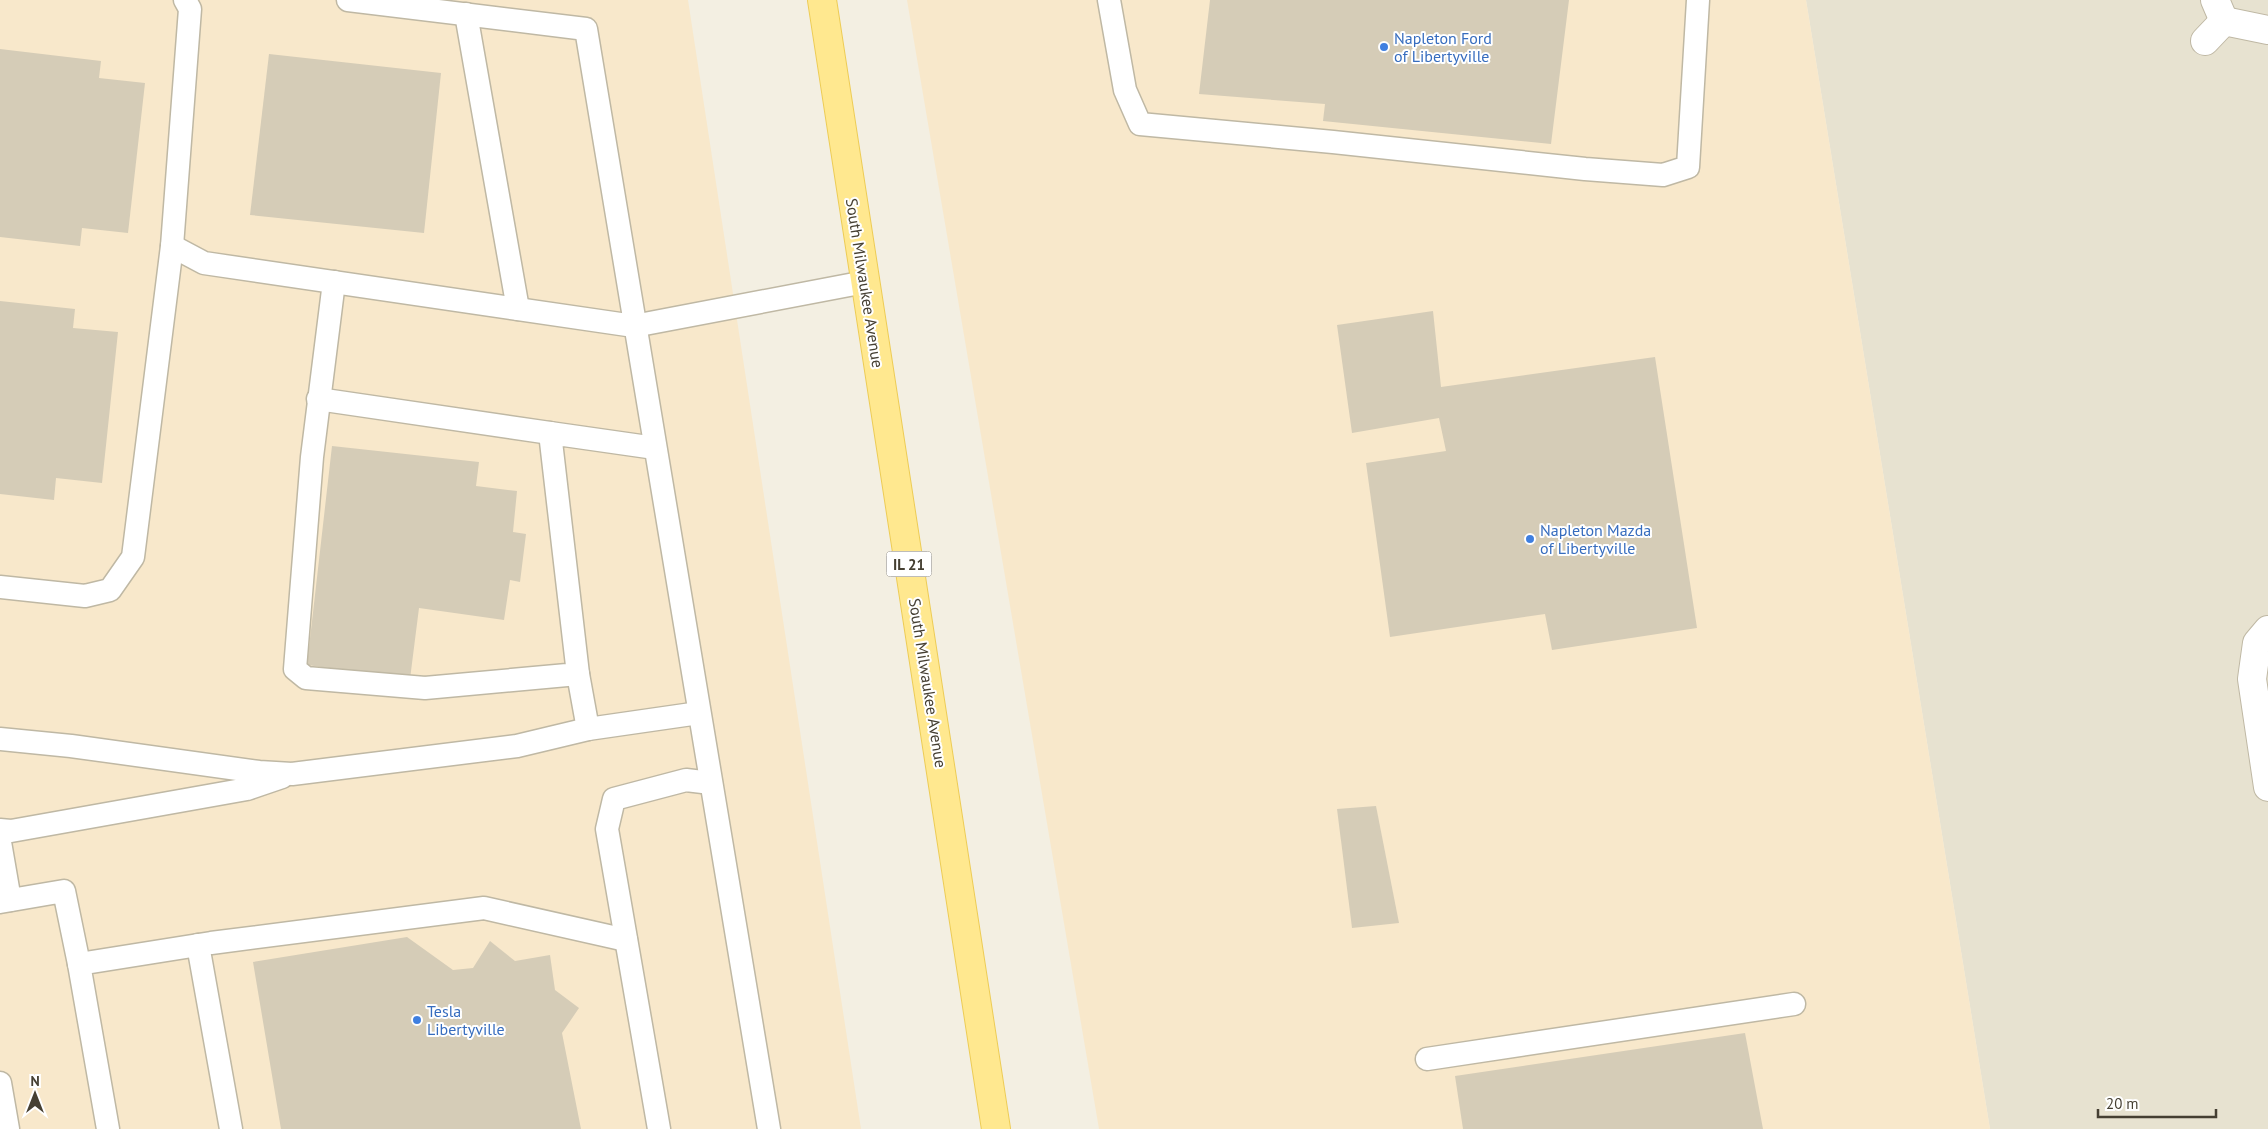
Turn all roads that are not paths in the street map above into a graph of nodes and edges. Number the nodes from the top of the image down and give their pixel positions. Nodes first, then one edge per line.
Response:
1 (185, 0) edge
2 (348, 0) edge
3 (822, 0) edge
4 (1109, 0) edge
5 (1698, 0) edge
6 (2219, 10) edge
7 (466, 14) junction
8 (2268, 30) edge
9 (2205, 41) dead end
10 (172, 246) junction
11 (334, 282) junction
12 (865, 282) junction
13 (518, 309) junction
14 (634, 326) junction
15 (318, 399) junction
16 (550, 433) junction
17 (655, 448) junction
18 (0, 587) edge
19 (2268, 630) edge
20 (578, 674) junction
21 (699, 713) junction
22 (588, 729) junction
23 (0, 739) edge
24 (292, 774) junction
25 (711, 784) junction
26 (2268, 786) edge
27 (0, 830) edge
28 (0, 842) edge
29 (5, 901) edge
30 (626, 940) junction
31 (198, 945) junction
32 (79, 964) junction
33 (1794, 1004) dead end
34 (1427, 1060) dead end
35 (0, 1083) edge
36 (8, 1129) edge
37 (108, 1129) edge
38 (231, 1129) edge
39 (659, 1129) edge
40 (769, 1129) edge
41 (996, 1129) edge

1 - 10 lane
2 - 7 lane
3 - 12 main road, South Milwaukee Avenue / IL 21
4 - 5 lane
6 - 8 street
6 - 9 street
7 - 13 lane
7 - 14 lane
10 - 11 lane
10 - 18 lane
11 - 13 lane
11 - 15 lane
12 - 14 lane
12 - 41 main road, South Milwaukee Avenue / IL 21
13 - 14 lane
14 - 17 lane
15 - 16 lane
15 - 20 lane
16 - 17 lane
16 - 20 lane
17 - 21 lane
19 - 26 street
20 - 22 lane
21 - 22 lane
21 - 25 lane
22 - 24 lane
23 - 24 lane
24 - 27 lane
25 - 30 lane
25 - 40 lane
28 - 29 lane
29 - 32 lane
30 - 31 lane
30 - 39 lane
31 - 32 lane
31 - 38 lane
32 - 37 lane
33 - 34 lane
35 - 36 lane

